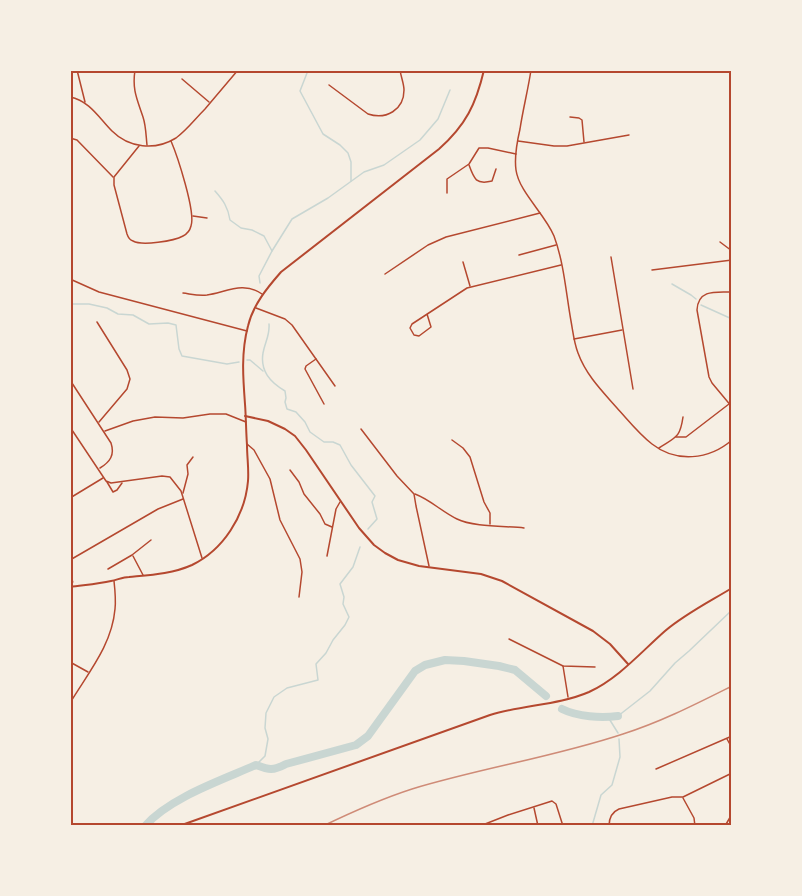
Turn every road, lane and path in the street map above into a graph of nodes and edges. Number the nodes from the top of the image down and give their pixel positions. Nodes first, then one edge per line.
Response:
1 (77, 70) edge
2 (135, 70) edge
3 (238, 70) edge
4 (400, 70) edge
5 (531, 70) edge
6 (483, 71) edge
7 (182, 79) dead end
8 (329, 85) dead end
9 (70, 96) edge
10 (85, 103) junction
11 (210, 103) junction
12 (570, 117) dead end
13 (629, 135) dead end
14 (70, 138) edge
15 (518, 140) junction
16 (171, 141) junction
17 (585, 143) junction
18 (139, 146) junction
19 (148, 146) junction
20 (516, 154) junction
21 (469, 164) junction
22 (496, 169) dead end
23 (114, 177) junction
24 (447, 193) dead end
25 (541, 213) junction
26 (192, 216) junction
27 (207, 218) dead end
28 (720, 242) dead end
29 (557, 245) junction
30 (732, 251) edge
31 (519, 255) dead end
32 (611, 257) dead end
33 (732, 260) edge
34 (463, 262) dead end
35 (561, 265) junction
36 (652, 270) dead end
37 (385, 274) dead end
38 (70, 279) edge
39 (471, 287) junction
40 (732, 291) edge
41 (183, 292) dead end
42 (262, 294) junction
43 (255, 307) junction
44 (428, 314) junction
45 (97, 322) dead end
46 (623, 330) junction
47 (247, 331) junction
48 (574, 339) junction
49 (316, 359) junction
50 (70, 380) edge
51 (335, 386) dead end
52 (633, 389) dead end
53 (324, 404) dead end
54 (729, 404) junction
55 (732, 407) edge
56 (246, 416) junction
57 (683, 417) dead end
58 (99, 422) junction
59 (246, 422) junction
60 (70, 427) edge
61 (361, 429) dead end
62 (105, 431) junction
63 (676, 437) junction
64 (452, 440) dead end
65 (732, 440) edge
66 (246, 443) junction
67 (658, 448) junction
68 (193, 457) dead end
69 (98, 469) junction
70 (290, 470) dead end
71 (104, 478) junction
72 (106, 481) junction
73 (123, 481) junction
74 (182, 494) junction
75 (414, 494) junction
76 (70, 498) edge
77 (184, 499) junction
78 (340, 501) junction
79 (490, 525) junction
80 (332, 527) junction
81 (524, 528) dead end
82 (151, 540) dead end
83 (132, 555) junction
84 (327, 556) dead end
85 (202, 559) junction
86 (70, 560) edge
87 (108, 568) dead end
88 (429, 568) junction
89 (70, 571) edge
90 (144, 576) junction
91 (114, 581) junction
92 (72, 587) edge
93 (732, 588) edge
94 (299, 597) dead end
95 (509, 639) dead end
96 (70, 663) edge
97 (628, 664) junction
98 (563, 666) junction
99 (595, 667) dead end
100 (89, 672) junction
101 (568, 699) junction
102 (70, 703) edge
103 (732, 736) edge
104 (727, 738) junction
105 (732, 748) edge
106 (656, 769) dead end
107 (732, 772) edge
108 (683, 797) junction
109 (533, 807) junction
110 (732, 814) edge
111 (178, 825) edge
112 (480, 825) edge
113 (538, 825) edge
114 (563, 825) edge
115 (609, 825) edge
116 (695, 825) edge
117 (725, 825) edge

1 - 10 street
2 - 19 street
3 - 11 street
4 - 8 street
5 - 15 street
6 - 42 street
7 - 11 street
9 - 10 street
10 - 18 street
11 - 16 street
12 - 17 street
13 - 17 street
14 - 23 street
15 - 17 street
15 - 20 street
16 - 19 street
16 - 26 street
18 - 19 street
18 - 23 street
20 - 21 street
20 - 25 street
21 - 22 street
21 - 24 street
23 - 26 street
25 - 29 street
25 - 37 street
26 - 27 street
28 - 30 street
29 - 31 street
29 - 35 street
32 - 46 street
33 - 36 street
34 - 39 street
35 - 39 street
35 - 48 street
38 - 47 street
39 - 44 street
40 - 54 street
41 - 42 street
42 - 43 street
43 - 47 street
43 - 49 street
44 - 44 street
45 - 58 street
46 - 48 street
46 - 52 street
47 - 56 street
48 - 67 street
49 - 51 street
49 - 53 street
50 - 58 street
54 - 55 street
54 - 63 street
56 - 59 street
56 - 78 street
57 - 63 street
58 - 62 street
59 - 62 street
59 - 66 street
60 - 69 street
61 - 75 street
62 - 69 street
63 - 67 street
64 - 79 street
65 - 67 street
66 - 85 street
66 - 94 street
68 - 74 street
69 - 71 street
70 - 80 street
71 - 72 street
71 - 76 street
72 - 73 street
72 - 73 street
73 - 74 street
74 - 77 street
75 - 79 street
75 - 88 street
77 - 85 street
77 - 86 street
78 - 80 street
78 - 88 street
79 - 81 street
80 - 84 street
82 - 83 street
83 - 87 street
83 - 90 street
85 - 90 street
88 - 97 street
89 - 92 path
90 - 91 street
91 - 92 street
91 - 100 street
93 - 97 street
95 - 98 street
96 - 100 street
97 - 101 street
98 - 99 street
98 - 101 street
100 - 102 street
101 - 111 street
103 - 104 street
104 - 105 street
104 - 106 street
107 - 108 street
108 - 115 street
108 - 116 street
109 - 112 street
109 - 113 street
109 - 114 street
110 - 117 street

